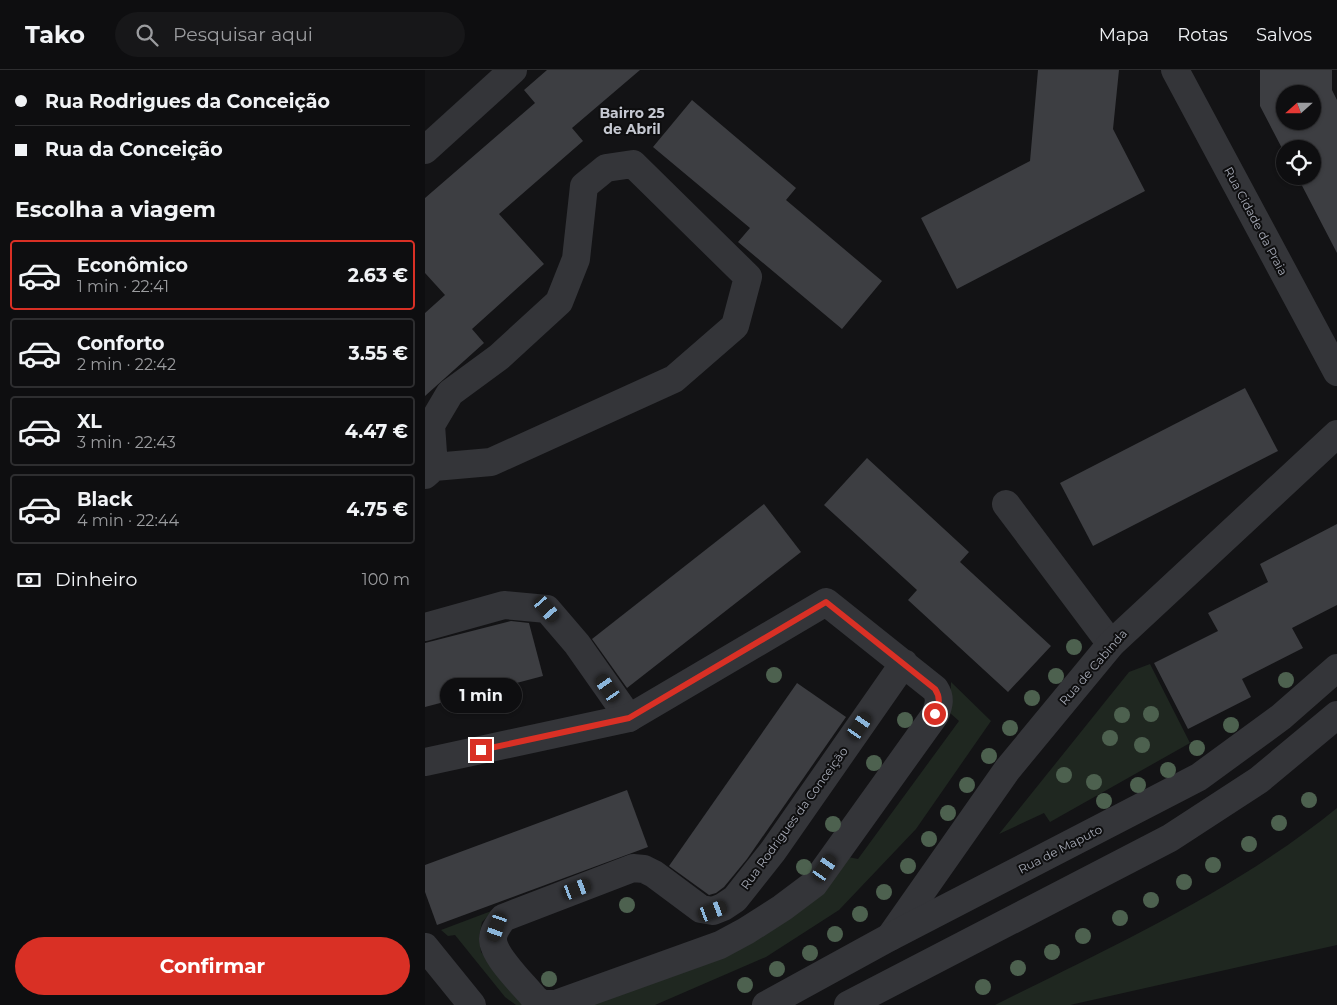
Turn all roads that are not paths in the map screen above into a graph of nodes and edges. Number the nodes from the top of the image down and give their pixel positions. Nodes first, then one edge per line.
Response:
1 (513, 70) edge
2 (1175, 70) edge
3 (425, 150) edge
4 (1337, 372) edge
5 (1337, 434) edge
6 (429, 471) edge
7 (1006, 504) dead end
8 (425, 627) edge
9 (1111, 644) junction
10 (904, 663) junction
11 (1337, 668) edge
12 (1337, 716) edge
13 (629, 718) junction
14 (425, 762) edge
15 (890, 937) junction
16 (425, 947) edge
17 (472, 1005) edge
18 (766, 1005) edge
19 (849, 1005) edge

1 - 3 street
2 - 4 street, Rua Cidade da Praia
5 - 9 street, Rua de Cabinda
6 - 6 street
7 - 9 street
8 - 13 street
9 - 15 street, Rua de Cabinda
10 - 10 street, Rua Rodrigues da Conceição
10 - 13 street
11 - 15 street, Rua de Maputo
12 - 19 street
13 - 14 street
15 - 18 street, Rua de Maputo
16 - 17 street

